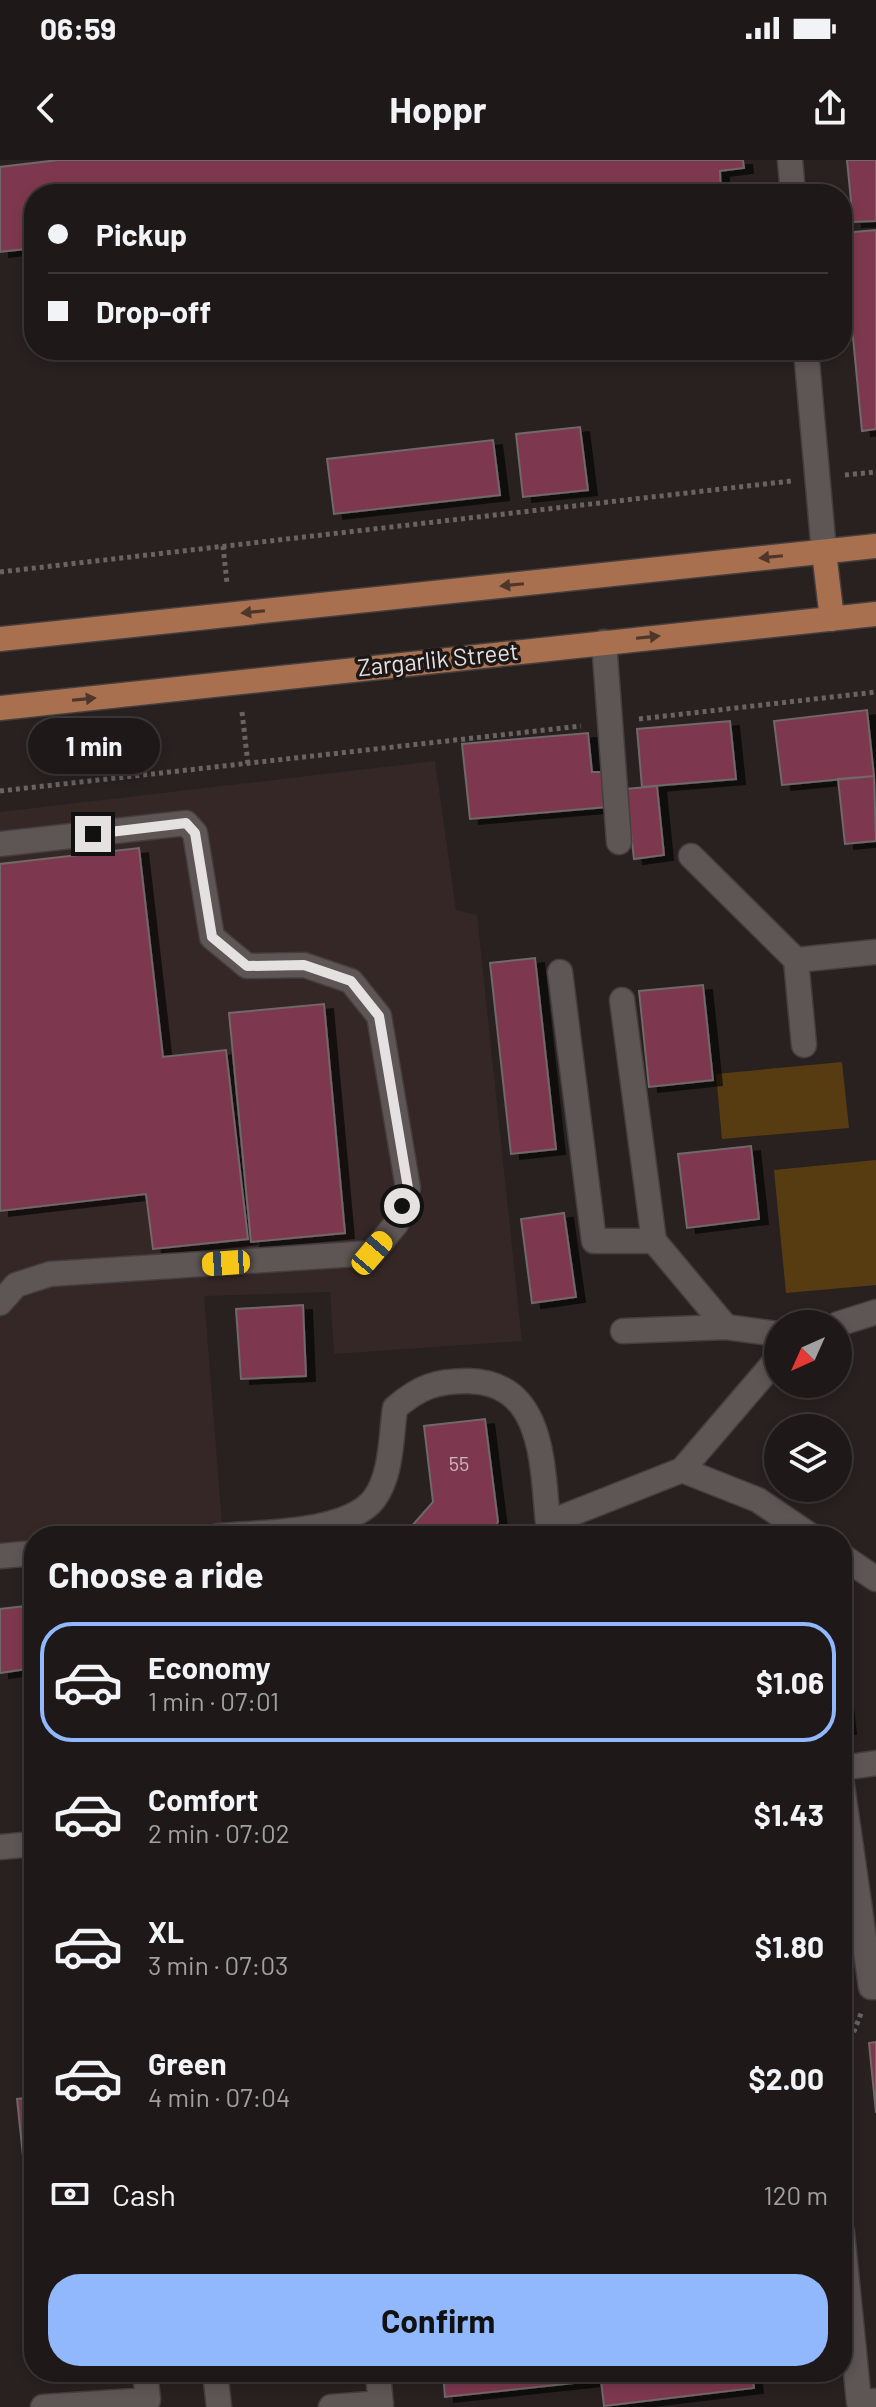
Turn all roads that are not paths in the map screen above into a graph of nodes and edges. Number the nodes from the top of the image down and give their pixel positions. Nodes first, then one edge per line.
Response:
1 (790, 160) edge
2 (792, 184) edge
3 (807, 360) edge
4 (824, 552) junction
5 (875, 555) edge
6 (876, 614) edge
7 (832, 619) junction
8 (0, 639) edge
9 (604, 642) junction
10 (0, 708) edge
11 (619, 842) dead end
12 (0, 844) edge
13 (691, 856) dead end
14 (876, 952) edge
15 (796, 960) junction
16 (560, 972) dead end
17 (622, 1000) dead end
18 (804, 1045) dead end
19 (654, 1241) junction
20 (0, 1303) edge
21 (876, 1312) edge
22 (852, 1320) edge
23 (726, 1327) junction
24 (623, 1331) dead end
25 (764, 1332) edge
26 (764, 1374) edge
27 (682, 1470) junction
28 (316, 1526) edge
29 (548, 1526) edge
30 (557, 1526) edge
31 (796, 1526) edge
32 (24, 1554) edge
33 (0, 1556) edge
34 (852, 1563) edge
35 (876, 1579) edge
36 (876, 1763) edge
37 (852, 1767) edge
38 (24, 1845) edge
39 (0, 1847) edge
40 (852, 1848) edge
41 (874, 1987) edge
42 (852, 2332) edge
43 (146, 2382) edge
44 (216, 2382) edge
45 (379, 2382) edge
46 (876, 2401) edge
47 (381, 2405) edge
48 (43, 2407) edge
49 (219, 2407) edge
50 (331, 2407) edge

1 - 2 lane
3 - 4 lane
4 - 5 main road
4 - 7 main road
4 -> 8 main road
6 - 7 main road, Zargarlik Street
9 -> 7 main road, Zargarlik Street
10 -> 9 main road, Zargarlik Street
9 - 11 lane
12 - 20 lane
13 - 15 lane
14 - 15 lane
15 - 18 lane
16 - 19 lane
17 - 19 lane
19 - 23 lane
21 - 22 lane
23 - 24 lane
23 - 25 lane
26 - 27 lane
27 - 30 lane
27 - 31 lane
28 - 29 lane
32 - 33 lane
34 - 35 lane
36 - 37 lane
38 - 39 lane
40 - 41 lane
42 - 46 lane
43 - 48 lane
44 - 49 lane
45 - 47 lane
47 - 50 lane

